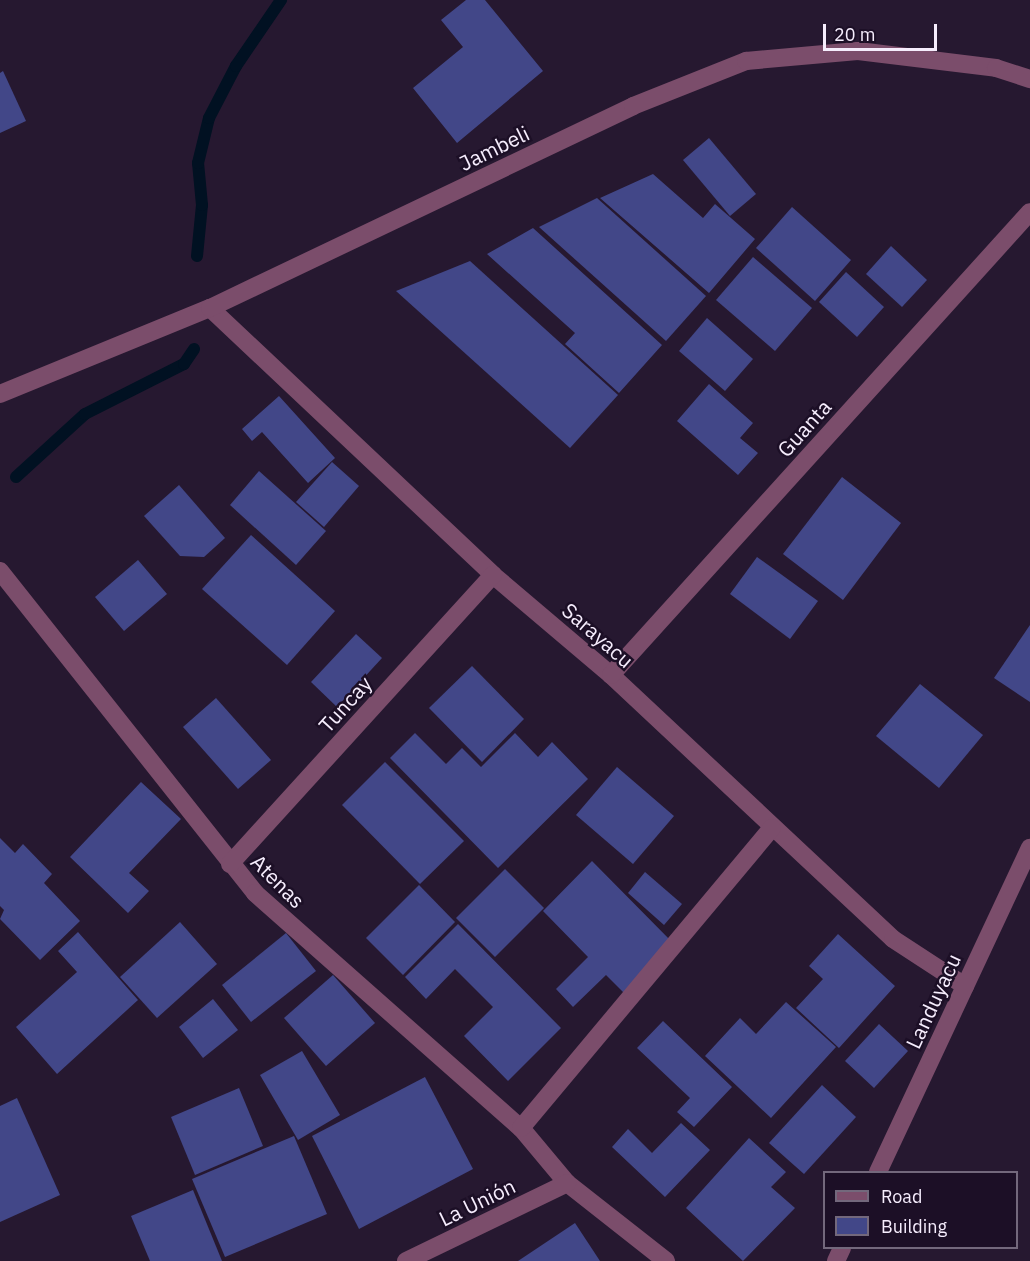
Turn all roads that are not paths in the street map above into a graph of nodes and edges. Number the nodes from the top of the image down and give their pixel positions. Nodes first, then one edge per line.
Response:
1 (1030, 79) edge
2 (1030, 212) edge
3 (210, 308) junction
4 (0, 394) edge
5 (0, 571) edge
6 (493, 575) junction
7 (611, 675) junction
8 (772, 828) junction
9 (1029, 853) edge
10 (230, 864) junction
11 (965, 986) junction
12 (522, 1128) junction
13 (879, 1171) edge
14 (567, 1183) junction
15 (406, 1261) edge
16 (666, 1261) edge

1 - 3 street, Jambeli
2 - 7 street, Guanta
3 - 4 street, Jambeli
3 - 6 street, Sarayacu
5 - 10 street, Atenas
6 - 7 street, Sarayacu
6 - 10 street, Tuncay
7 - 8 street, Sarayacu
8 - 11 street, Sarayacu
8 - 12 street
9 - 11 street, Landuyacu
10 - 12 street, Atenas
11 - 13 street, Landuyacu
12 - 14 street, Atenas
14 - 15 street, La Unión
14 - 16 street, Atenas

